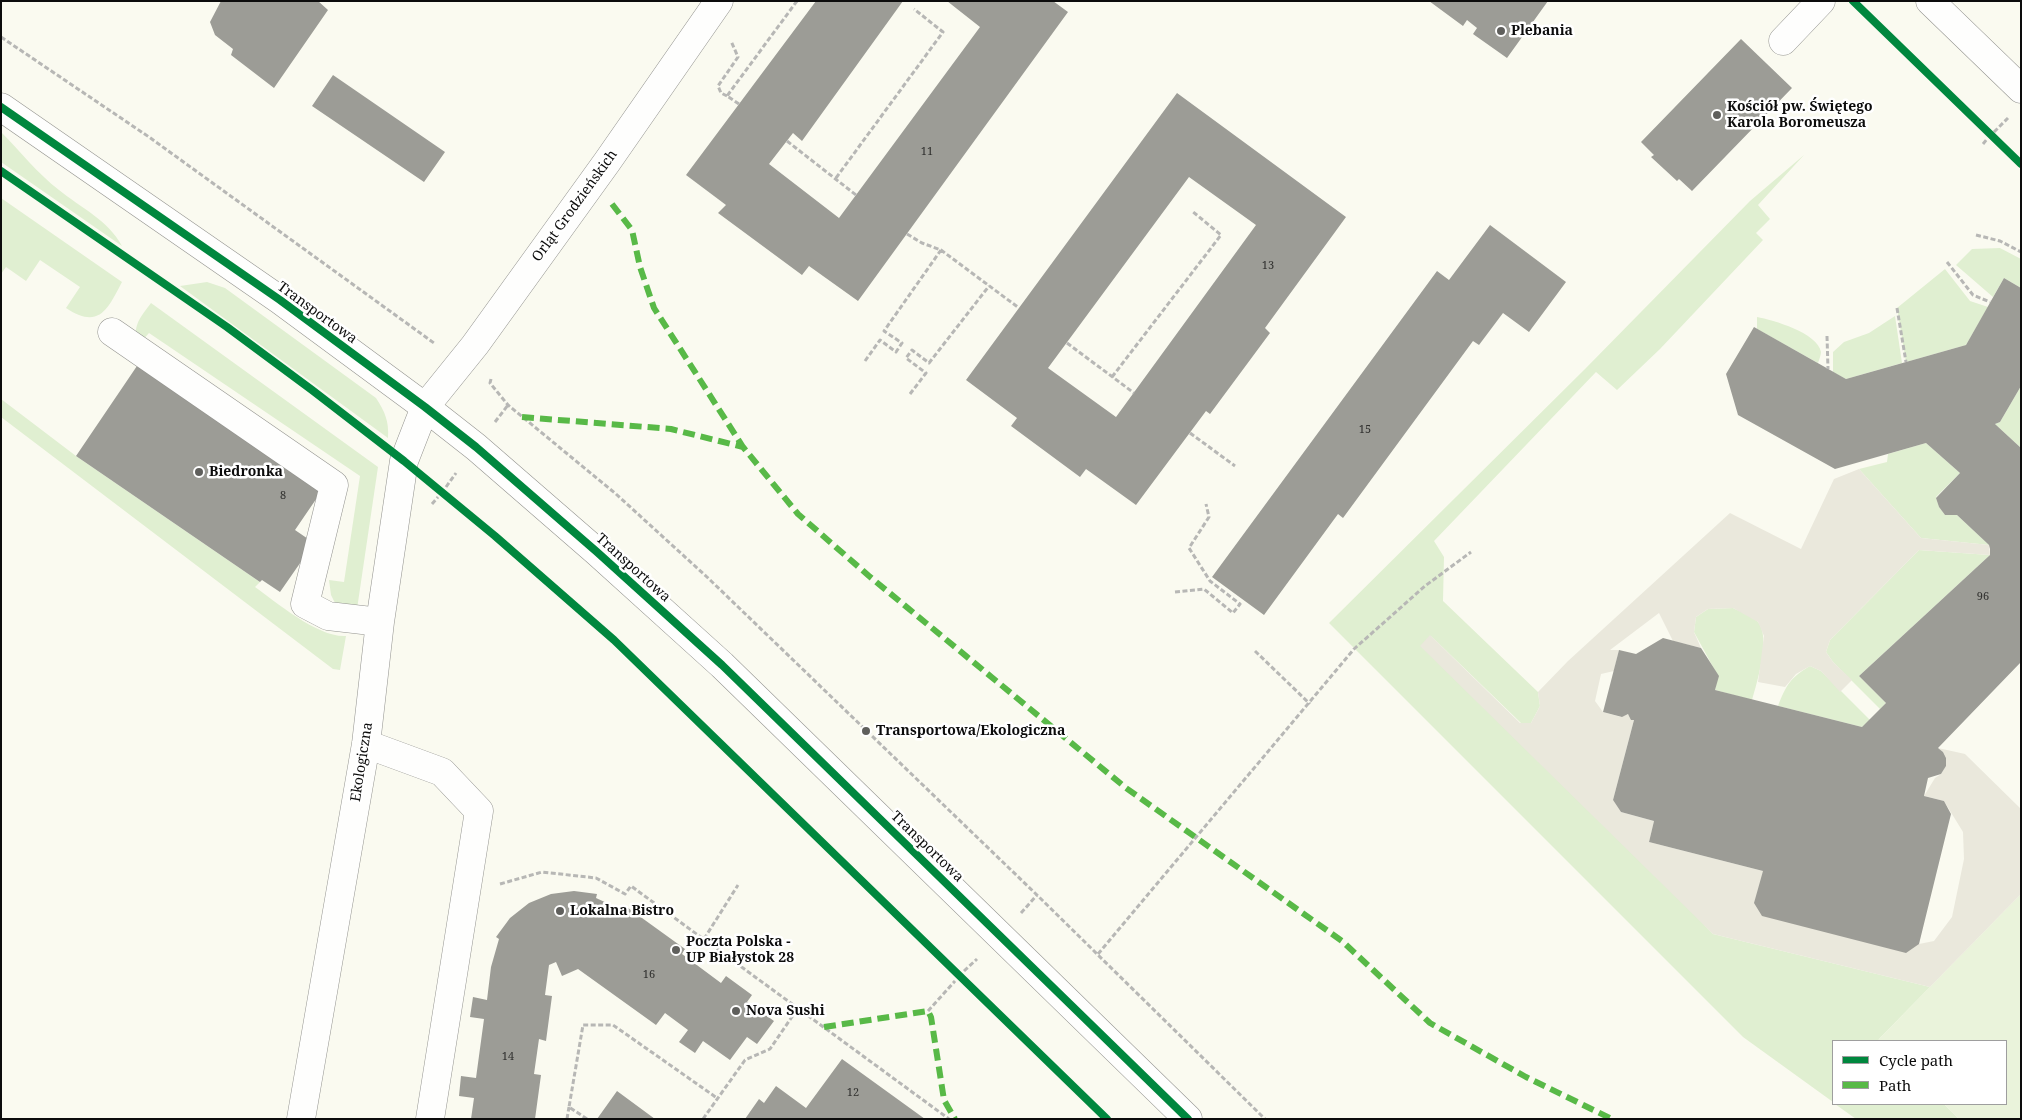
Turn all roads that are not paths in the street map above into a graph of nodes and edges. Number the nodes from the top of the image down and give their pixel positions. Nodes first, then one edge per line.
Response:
1 (1821, 1) edge
2 (1930, 1) edge
3 (714, 3) edge
4 (1783, 41) dead end
5 (2016, 101) edge
6 (1, 107) edge
7 (112, 332) dead end
8 (425, 407) junction
9 (380, 622) junction
10 (366, 744) junction
11 (300, 1119) edge
12 (430, 1119) edge
13 (1188, 1119) edge

1 - 4 street
2 - 5 street
3 - 8 street, Orląt Grodzieńskich
6 - 8 street, Transportowa
7 - 9 street
8 - 9 street, Ekologiczna
8 - 13 street, Transportowa
9 - 10 street, Ekologiczna
10 - 11 street, Ekologiczna
10 - 12 street

